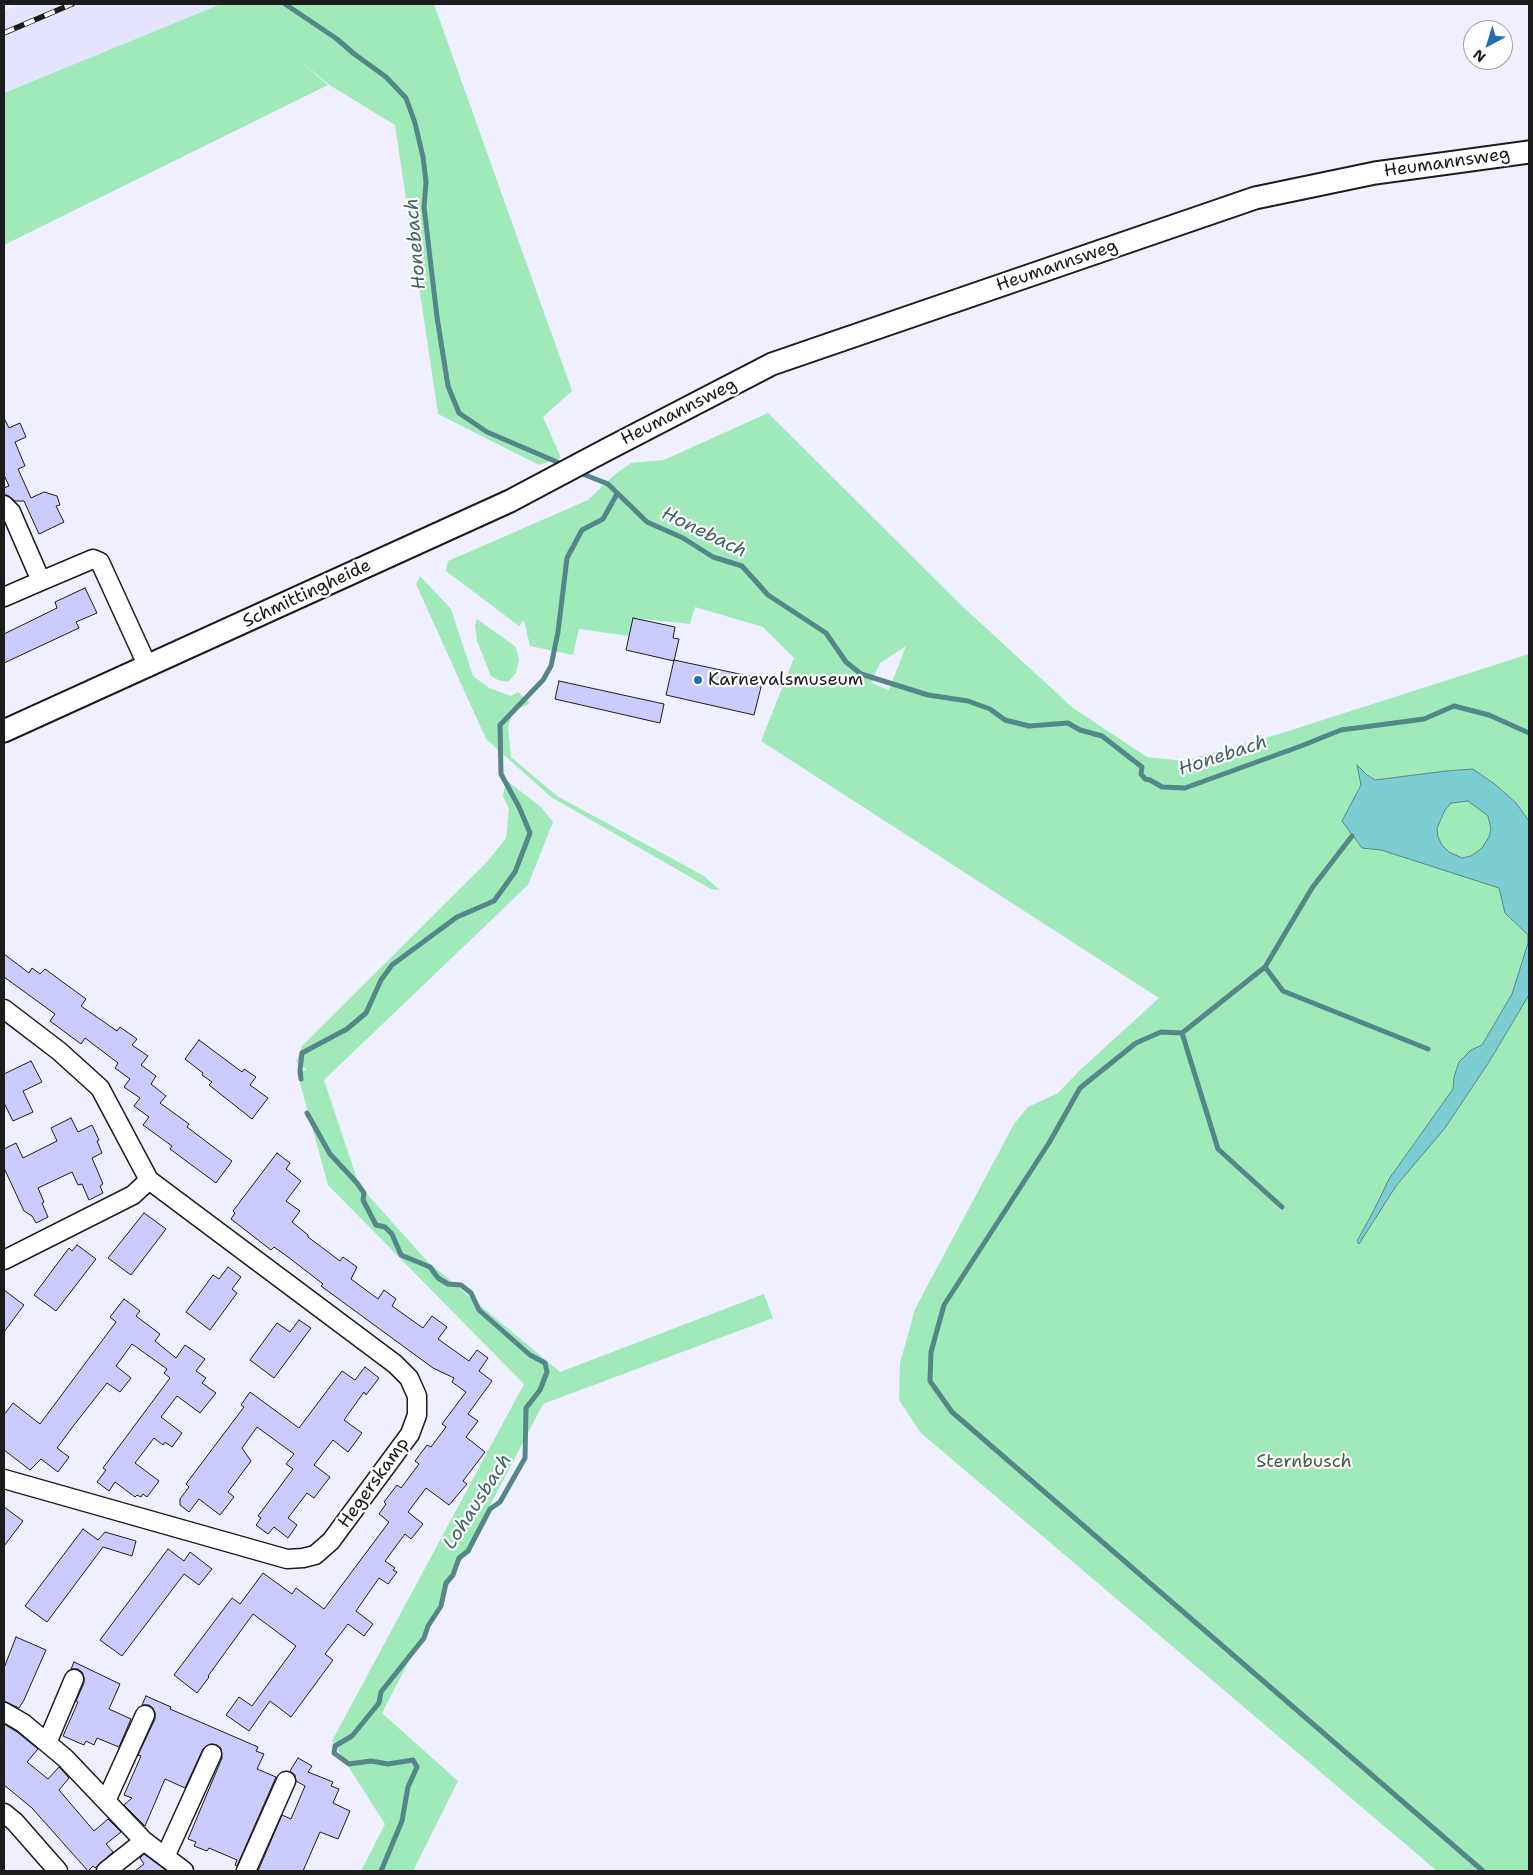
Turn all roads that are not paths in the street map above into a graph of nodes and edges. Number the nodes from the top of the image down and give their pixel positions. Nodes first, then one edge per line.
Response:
1 (1529, 152) edge
2 (597, 454) joint
3 (4, 505) edge
4 (41, 580) junction
5 (4, 597) edge
6 (148, 667) junction
7 (4, 732) edge
8 (4, 1009) edge
9 (149, 1180) junction
10 (4, 1260) edge
11 (4, 1479) edge
12 (74, 1679) dead end
13 (4, 1712) edge
14 (145, 1715) dead end
15 (47, 1743) junction
16 (212, 1754) dead end
17 (286, 1781) dead end
18 (106, 1801) junction
19 (4, 1813) edge
20 (144, 1841) junction
21 (165, 1857) junction
22 (58, 1871) edge
23 (106, 1871) edge
24 (184, 1871) edge
25 (246, 1871) edge

1 - 2 street, Heumannsweg
2 - 6 street, Schmittingheide
3 - 4 street
4 - 5 street
4 - 6 street
6 - 7 street, Schmittingheide
8 - 9 street, Hegerskamp
9 - 10 street
9 - 11 street, Hegerskamp
12 - 15 street
13 - 15 street
14 - 18 street
15 - 18 street
16 - 21 street
17 - 25 street
18 - 20 street
19 - 22 street
20 - 21 street
20 - 23 street
21 - 24 street

